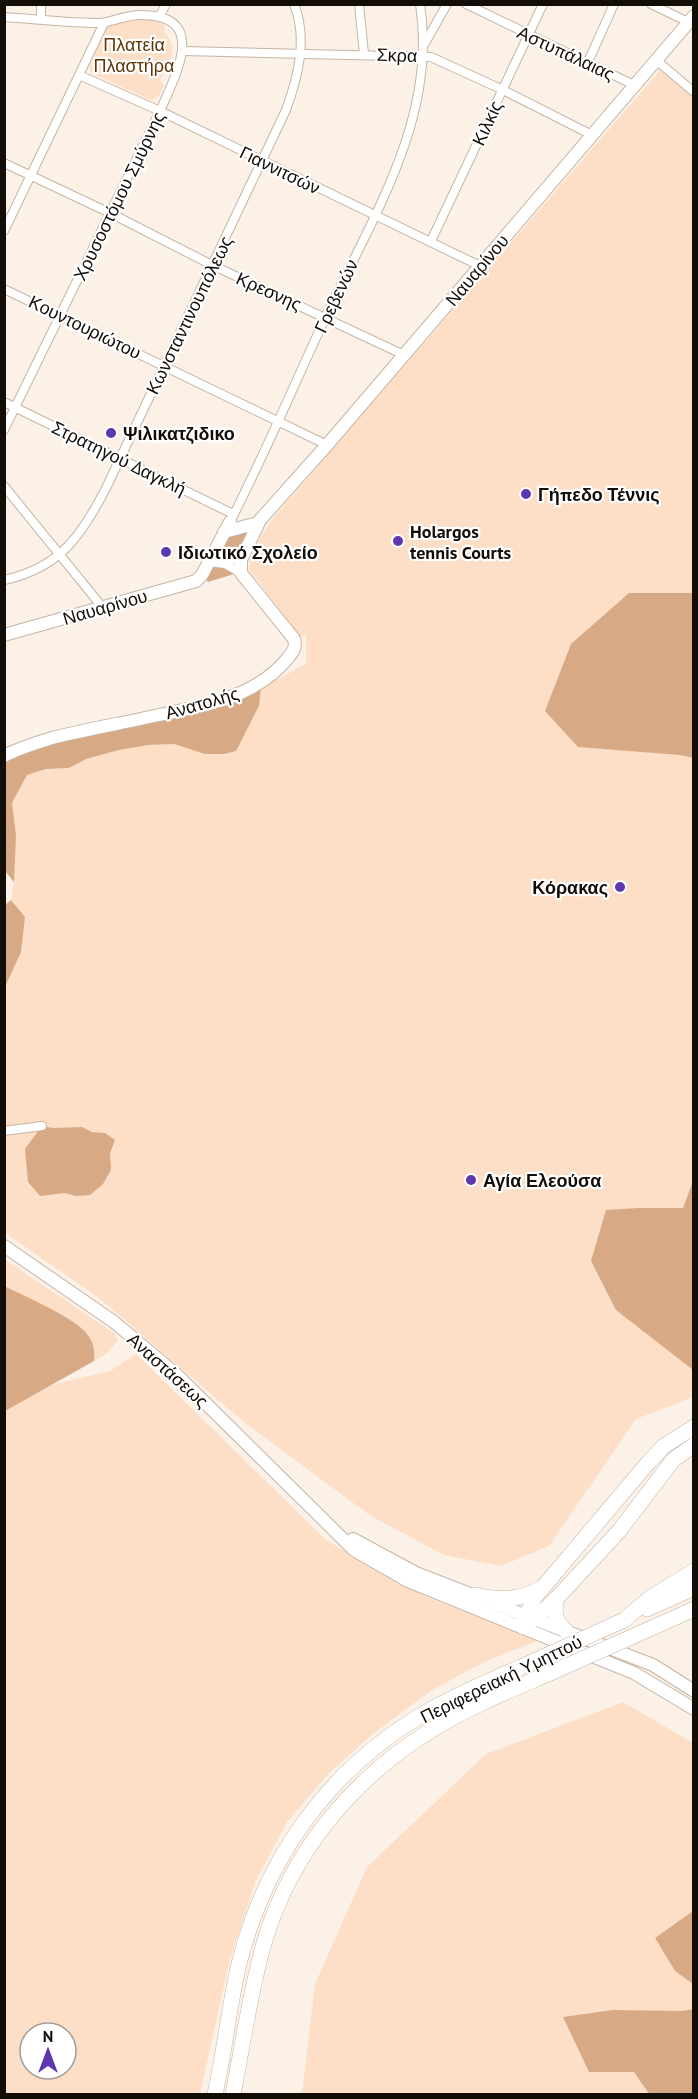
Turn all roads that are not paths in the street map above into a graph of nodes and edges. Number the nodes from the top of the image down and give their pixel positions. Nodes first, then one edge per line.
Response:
1 (41, 4) edge
2 (166, 4) edge
3 (294, 4) edge
4 (359, 4) edge
5 (420, 4) edge
6 (447, 4) edge
7 (466, 4) edge
8 (543, 4) edge
9 (614, 4) edge
10 (651, 4) edge
11 (4, 17) edge
12 (159, 17) junction
13 (41, 19) junction
14 (691, 19) edge
15 (104, 23) junction
16 (529, 35) junction
17 (425, 43) junction
18 (183, 51) junction
19 (300, 54) junction
20 (364, 54) junction
21 (423, 55) junction
22 (656, 60) junction
23 (588, 62) junction
24 (79, 75) junction
25 (634, 85) junction
26 (503, 90) junction
27 (693, 92) edge
28 (160, 111) junction
29 (592, 135) junction
30 (262, 162) junction
31 (4, 164) edge
32 (31, 175) junction
33 (110, 213) junction
34 (375, 215) junction
35 (4, 231) edge
36 (431, 241) junction
37 (212, 265) junction
38 (480, 266) junction
39 (4, 289) edge
40 (62, 315) junction
41 (326, 317) junction
42 (404, 355) junction
43 (164, 365) junction
44 (4, 402) edge
45 (15, 407) junction
46 (279, 422) junction
47 (4, 430) edge
48 (327, 445) junction
49 (120, 459) junction
50 (4, 486) edge
51 (229, 523) junction
52 (258, 523) junction
53 (217, 545) junction
54 (60, 555) junction
55 (241, 560) junction
56 (209, 562) junction
57 (240, 573) junction
58 (202, 574) joint
59 (4, 580) edge
60 (103, 608) junction
61 (4, 635) edge
62 (4, 756) edge
63 (42, 1126) dead end
64 (4, 1131) edge
65 (4, 1246) edge
66 (693, 1427) edge
67 (693, 1445) edge
68 (315, 1512) junction
69 (693, 1571) edge
70 (544, 1586) junction
71 (693, 1588) edge
72 (475, 1594) junction
73 (557, 1598) junction
74 (693, 1609) edge
75 (693, 1615) edge
76 (527, 1620) junction
77 (624, 1620) junction
78 (654, 1627) junction
79 (567, 1632) junction
80 (693, 1691) edge
81 (693, 1709) edge
82 (234, 2091) edge
83 (215, 2094) edge

1 - 13 street
2 - 12 street
3 - 19 street, Κωνσταντινουπόλεως
4 - 20 street
5 - 17 street, Γρεβενών
6 - 17 street
7 - 16 street, Αστυπάλαιας
8 - 16 street, Κιλκίς
9 - 23 street
10 - 14 street
11 - 13 street
12 - 15 street
12 - 18 street
13 - 15 street
14 - 22 street, Ναυαρίνου
15 - 24 street
16 - 23 street, Αστυπάλαιας
16 - 26 street, Κιλκίς
17 - 21 street, Γρεβενών
18 - 19 street, Σκρα
18 - 28 street, Χρυσοστόμου Σμύρνης
19 - 20 street, Σκρα
19 - 30 street, Κωνσταντινουπόλεως
20 - 21 street, Σκρα
21 - 26 street, Σκρα
21 - 34 street, Γρεβενών
22 - 25 street, Ναυαρίνου
22 - 27 street
23 - 25 street, Αστυπάλαιας
24 - 28 street, Γιαννιτσών
24 - 32 street
25 - 29 street, Ναυαρίνου
26 - 29 street, Σκρα
26 - 36 street, Κιλκίς
28 - 30 street, Γιαννιτσών
28 - 33 street, Χρυσοστόμου Σμύρνης
29 - 38 street, Ναυαρίνου
30 - 34 street, Γιαννιτσών
30 - 37 street, Κωνσταντινουπόλεως
31 - 32 street, Κρεσνης
32 - 33 street, Κρεσνης
32 - 35 street
33 - 37 street, Κρεσνης
33 - 40 street, Χρυσοστόμου Σμύρνης
34 - 36 street, Γιαννιτσών
34 - 41 street, Γρεβενών
36 - 38 street, Γιαννιτσών
37 - 41 street, Κρεσνης
37 - 43 street, Κωνσταντινουπόλεως
38 - 42 street, Ναυαρίνου
39 - 40 street, Κουντουριώτου
40 - 43 street, Κουντουριώτου
40 - 45 street, Χρυσοστόμου Σμύρνης
41 - 42 street, Κρεσνης
41 - 46 street, Γρεβενών
42 - 48 street, Ναυαρίνου
43 - 46 street, Κουντουριώτου
43 - 49 street, Κωνσταντινουπόλεως
44 - 45 street, Στρατηγού Δαγκλή
45 - 47 street, Χρυσοστόμου Σμύρνης
45 - 49 street, Στρατηγού Δαγκλή
46 - 48 street, Κουντουριώτου
46 - 51 street, Γρεβενών
48 - 52 street, Ναυαρίνου
49 - 51 street, Στρατηγού Δαγκλή
49 - 54 street, Κωνσταντινουπόλεως
50 - 54 street
51 - 52 street
51 - 53 street, Γρεβενών
52 - 55 street, Ναυαρίνου
53 - 55 street
53 - 56 street, Γρεβενών
54 - 59 street, Κωνσταντινουπόλεως
54 - 60 street
55 - 57 street, Ναυαρίνου
56 - 57 street, Ανατολής
56 - 58 street, Γρεβενών
57 - 62 street, Ανατολής
58 - 60 street, Ναυαρίνου
60 - 61 street, Ναυαρίνου
63 - 64 street
65 - 68 street, Αναστάσεως
66 - 70 highway
67 - 73 highway
68 - 72 street
68 - 76 street
69 - 77 highway
70 - 72 highway
70 - 76 highway
71 - 77 highway, Περιφερειακή Υμηττού
72 - 76 street
73 - 76 highway
73 - 79 highway
74 - 78 highway, Περιφερειακή Υμηττού
75 - 78 highway
76 - 79 street
76 - 81 street
77 - 83 highway, Περιφερειακή Υμηττού, bridge
78 - 82 highway, Περιφερειακή Υμηττού, bridge
79 - 80 street

